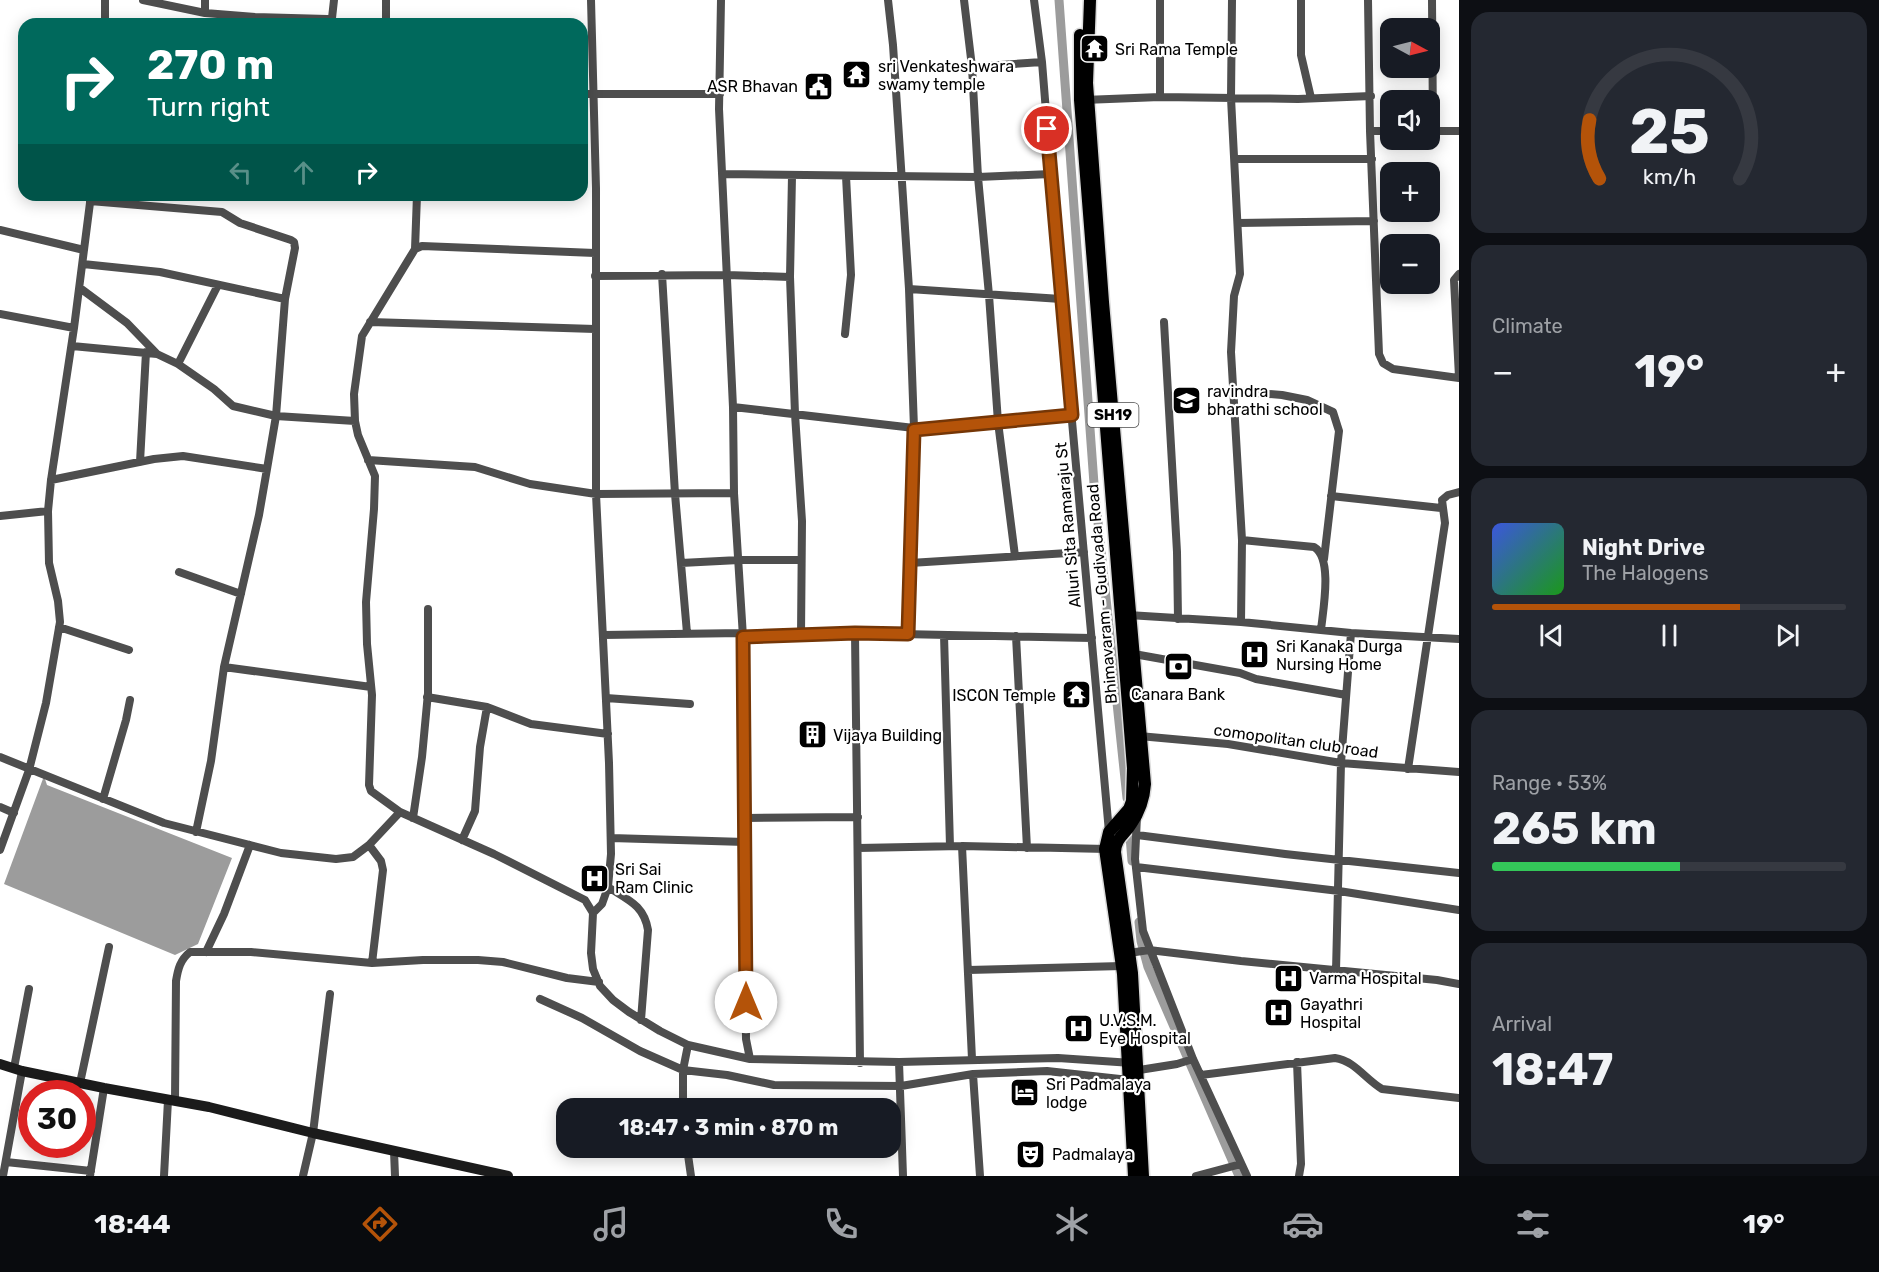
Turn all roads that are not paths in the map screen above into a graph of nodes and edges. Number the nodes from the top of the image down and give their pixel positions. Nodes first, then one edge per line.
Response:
1 (105, 0) edge
2 (143, 0) edge
3 (205, 0) edge
4 (334, 0) edge
5 (386, 0) edge
6 (591, 0) edge
7 (721, 0) edge
8 (888, 0) edge
9 (964, 0) edge
10 (1034, 0) edge
11 (1082, 0) edge
12 (1090, 0) edge
13 (1160, 0) edge
14 (1232, 0) edge
15 (1301, 0) edge
16 (1368, 0) edge
17 (1432, 0) edge
18 (205, 13) junction
19 (105, 18) edge
20 (291, 18) edge
21 (332, 18) edge
22 (386, 18) edge
23 (1042, 62) junction
24 (972, 67) junction
25 (1431, 90) edge
26 (588, 94) edge
27 (594, 94) junction
28 (720, 94) junction
29 (1371, 96) junction
30 (1160, 97) junction
31 (1232, 98) junction
32 (1311, 98) junction
33 (1084, 100) junction
34 (1370, 131) junction
35 (1380, 131) edge
36 (1440, 131) edge
37 (1459, 131) edge
38 (1236, 159) junction
39 (1372, 159) junction
40 (722, 174) junction
41 (1051, 174) junction
42 (792, 176) junction
43 (846, 176) junction
44 (902, 176) junction
45 (978, 177) junction
46 (90, 201) edge
47 (118, 201) edge
48 (417, 201) edge
49 (1374, 221) junction
50 (1238, 223) junction
51 (0, 230) edge
52 (415, 249) junction
53 (84, 250) junction
54 (595, 253) junction
55 (83, 264) junction
56 (662, 274) junction
57 (1459, 274) edge
58 (727, 275) junction
59 (595, 276) junction
60 (790, 277) junction
61 (218, 285) junction
62 (80, 288) junction
63 (909, 289) junction
64 (989, 295) junction
65 (285, 299) junction
66 (1061, 299) junction
67 (0, 314) edge
68 (370, 322) junction
69 (1164, 322) dead end
70 (74, 328) junction
71 (595, 328) junction
72 (845, 334) dead end
73 (72, 346) junction
74 (146, 352) junction
75 (157, 354) junction
76 (178, 364) junction
77 (1459, 377) edge
78 (1233, 391) junction
79 (733, 407) junction
80 (795, 414) junction
81 (1072, 415) junction
82 (276, 416) junction
83 (355, 422) junction
84 (998, 422) junction
85 (914, 429) junction
86 (368, 460) junction
87 (140, 462) junction
88 (267, 469) junction
89 (51, 480) junction
90 (1459, 492) edge
91 (596, 494) junction
92 (675, 494) junction
93 (734, 494) junction
94 (1331, 496) junction
95 (1441, 508) junction
96 (48, 511) junction
97 (0, 516) edge
98 (1242, 540) junction
99 (1084, 552) junction
100 (1015, 556) junction
101 (1324, 559) junction
102 (738, 560) junction
103 (801, 560) junction
104 (681, 563) junction
105 (910, 563) junction
106 (179, 572) dead end
107 (241, 594) junction
108 (428, 609) dead end
109 (1125, 616) junction
110 (1178, 619) junction
111 (1240, 622) junction
112 (59, 627) junction
113 (1321, 630) junction
114 (687, 633) junction
115 (855, 633) junction
116 (1351, 633) junction
117 (908, 634) junction
118 (603, 635) junction
119 (743, 635) junction
120 (801, 635) junction
121 (944, 635) junction
122 (1016, 636) junction
123 (1428, 636) junction
124 (1092, 638) junction
125 (1459, 639) edge
126 (129, 650) dead end
127 (1134, 654) junction
128 (224, 667) junction
129 (371, 687) junction
130 (1346, 694) junction
131 (427, 697) junction
132 (606, 698) junction
133 (130, 700) dead end
134 (690, 704) dead end
135 (487, 708) junction
136 (608, 734) junction
137 (1135, 736) junction
138 (0, 757) edge
139 (1341, 764) junction
140 (1408, 769) junction
141 (29, 770) junction
142 (1459, 772) edge
143 (103, 799) junction
144 (0, 807) edge
145 (400, 812) junction
146 (1133, 812) junction
147 (14, 813) junction
148 (858, 817) junction
149 (413, 818) junction
150 (745, 818) junction
151 (1134, 830) junction
152 (196, 832) junction
153 (2, 838) edge
154 (611, 838) junction
155 (1112, 839) junction
156 (462, 840) junction
157 (745, 842) junction
158 (250, 845) junction
159 (369, 845) junction
160 (950, 846) junction
161 (962, 846) junction
162 (858, 848) junction
163 (1026, 848) junction
164 (0, 850) edge
165 (1340, 860) junction
166 (1136, 867) junction
167 (1459, 873) edge
168 (608, 888) junction
169 (1339, 891) junction
170 (1459, 910) edge
171 (593, 913) junction
172 (109, 947) dead end
173 (1148, 950) junction
174 (206, 952) junction
175 (1130, 953) junction
176 (372, 963) junction
177 (1122, 966) junction
178 (968, 970) junction
179 (1335, 971) junction
180 (598, 982) junction
181 (1459, 984) edge
182 (29, 989) dead end
183 (330, 994) dead end
184 (540, 999) dead end
185 (641, 1020) junction
186 (688, 1045) junction
187 (750, 1059) junction
188 (972, 1059) junction
189 (1193, 1059) junction
190 (900, 1062) junction
191 (1297, 1062) junction
192 (860, 1063) junction
193 (0, 1064) edge
194 (1132, 1069) junction
195 (18, 1070) junction
196 (683, 1070) junction
197 (973, 1074) junction
198 (1201, 1075) junction
199 (66, 1080) edge
200 (81, 1080) edge
201 (96, 1086) edge
202 (901, 1086) junction
203 (104, 1088) junction
204 (683, 1098) edge
205 (1459, 1098) edge
206 (172, 1100) junction
207 (313, 1133) junction
208 (394, 1151) junction
209 (688, 1158) edge
210 (6, 1162) junction
211 (1241, 1164) junction
212 (91, 1174) edge
213 (3, 1176) edge
214 (164, 1176) edge
215 (303, 1176) edge
216 (395, 1176) edge
217 (508, 1176) edge
218 (691, 1176) edge
219 (903, 1176) edge
220 (980, 1176) edge
221 (1134, 1176) edge
222 (1143, 1176) edge
223 (1196, 1176) edge
224 (1247, 1176) edge
225 (1299, 1176) edge

1 - 19 street
2 - 18 street
3 - 18 street
4 - 21 street
5 - 22 street
6 - 27 street
7 - 28 street
8 - 44 street
9 - 24 street
10 - 23 street, Alluri Sita Ramaraju St
11 - 33 main road, SH19
12 - 33 main road, Bhimavaram - Gudivada Road / SH19
13 - 30 street
14 - 31 street
15 - 32 street
16 - 29 street
17 - 25 street
18 - 20 street
23 - 24 street
23 - 41 street, Alluri Sita Ramaraju St
24 - 45 street
26 - 27 street
27 - 28 street
27 - 54 street
28 - 40 street
29 - 32 street
29 - 34 street
30 - 31 street
30 - 33 street
31 - 32 street
31 - 38 street
33 - 109 main road, Bhimavaram - Gudivada Road / SH19
34 - 35 street
34 - 39 street
36 - 37 street
38 - 39 street
38 - 50 street
39 - 49 street
40 - 42 street
40 - 58 street
41 - 45 street
41 - 66 street, Alluri Sita Ramaraju St
42 - 43 street
42 - 60 street
43 - 44 street
43 - 72 street
44 - 45 street
44 - 63 street
45 - 64 street
46 - 53 street
47 - 65 street
48 - 52 street
49 - 50 street
49 - 77 street
50 - 78 street
51 - 53 street
52 - 54 street
52 - 68 street
53 - 55 street
54 - 59 street
55 - 61 street
55 - 62 street
56 - 58 street
56 - 59 street
56 - 92 street
57 - 77 street
58 - 60 street
58 - 79 street
59 - 71 street
60 - 80 street
61 - 65 street
61 - 76 street
62 - 70 street
62 - 75 street
63 - 64 street
63 - 85 street
64 - 66 street
64 - 84 street
65 - 82 street
66 - 81 street, Alluri Sita Ramaraju St
67 - 70 street
68 - 71 street
68 - 83 street
69 - 110 street
70 - 73 street
71 - 91 street
73 - 74 street
73 - 89 street
74 - 75 street
74 - 87 street
75 - 76 street
76 - 82 street
78 - 94 street
78 - 98 street
79 - 80 street
79 - 93 street
80 - 85 street
80 - 103 street
81 - 84 street
81 - 99 street, Alluri Sita Ramaraju St
82 - 83 street
82 - 88 street
83 - 86 street
84 - 85 street
84 - 100 street
85 - 105 street
86 - 91 street
86 - 129 street
87 - 88 street
87 - 89 street
88 - 107 street
89 - 96 street
90 - 95 street
91 - 92 street
91 - 118 street
92 - 93 street
92 - 104 street
93 - 102 street
94 - 95 street
94 - 101 street
95 - 123 street
96 - 97 street
96 - 112 street
98 - 101 street
98 - 111 street
99 - 100 street
99 - 124 street, Alluri Sita Ramaraju St
100 - 105 street
101 - 113 street
102 - 103 street
102 - 104 street
102 - 119 street
103 - 120 street
104 - 114 street
105 - 117 street
106 - 107 street
107 - 128 street
108 - 131 street
109 - 110 street
109 - 127 main road, Bhimavaram - Gudivada Road / SH19
109 - 137 main road, Bhimavaram - Gudivada Road / SH19
110 - 111 street
111 - 113 street
112 - 126 street
112 - 141 street
113 - 116 street
114 - 118 street
114 - 119 street
115 - 117 street
115 - 120 street
115 - 148 street
116 - 123 street
116 - 130 street
117 - 121 street
118 - 132 street
119 - 120 street
119 - 150 street
121 - 122 street
121 - 160 street
122 - 124 street
122 - 163 street
123 - 125 street
123 - 140 street
124 - 155 street, Alluri Sita Ramaraju St
127 - 130 street
127 - 137 main road, Bhimavaram - Gudivada Road / SH19
128 - 129 street
128 - 152 street
129 - 145 street
130 - 139 street
131 - 135 street
131 - 149 street
132 - 134 street
132 - 136 street
133 - 143 street
135 - 136 street
135 - 156 street
136 - 154 street
137 - 139 street, comopolitan club road
137 - 146 main road, Bhimavaram - Gudivada Road / SH19
138 - 141 street
139 - 140 street, comopolitan club road
139 - 165 street
140 - 142 street, comopolitan club road
141 - 143 street
141 - 147 street
143 - 152 street
144 - 147 street
145 - 149 street
145 - 159 street
146 - 151 main road, SH19
146 - 155 main road, SH19
147 - 153 street
148 - 150 street
148 - 162 street
149 - 156 street
150 - 157 street
151 - 155 main road, SH19
151 - 165 street
151 - 166 street
152 - 158 street
153 - 164 street
154 - 157 street
154 - 168 street
155 - 163 street
155 - 175 main road
155 - 177 main road
156 - 171 street
157 - 187 street
158 - 159 street
158 - 174 street
159 - 176 street
160 - 161 street
160 - 162 street
161 - 163 street
161 - 178 street
162 - 192 street
165 - 167 street
165 - 169 street
166 - 169 street
166 - 173 street
168 - 171 street
168 - 185 street
169 - 170 street
169 - 179 street
171 - 180 street
172 - 200 street
173 - 175 street
173 - 179 street
173 - 189 street
174 - 176 street
174 - 206 street
175 - 194 main road
176 - 180 street
177 - 178 street
177 - 194 main road
178 - 188 street
179 - 181 street
180 - 185 street
182 - 195 street
183 - 207 street
184 - 196 street
185 - 186 street
186 - 187 street
186 - 196 street
187 - 192 street
188 - 190 street
188 - 194 street
189 - 194 street
189 - 198 street
190 - 192 street
190 - 202 street
191 - 198 street
191 - 205 street
191 - 225 street
193 - 195 main road
194 - 197 street
194 - 221 main road
194 - 222 main road
195 - 199 main road
195 - 210 street
196 - 202 street
196 - 204 street
197 - 202 street
197 - 220 street
198 - 211 street
201 - 203 main road
202 - 219 street
203 - 206 main road
203 - 212 street
206 - 207 main road
206 - 214 street
207 - 208 main road
207 - 215 street
208 - 216 street
208 - 217 main road
209 - 218 street
210 - 212 street
210 - 213 street
211 - 223 street
211 - 224 street

